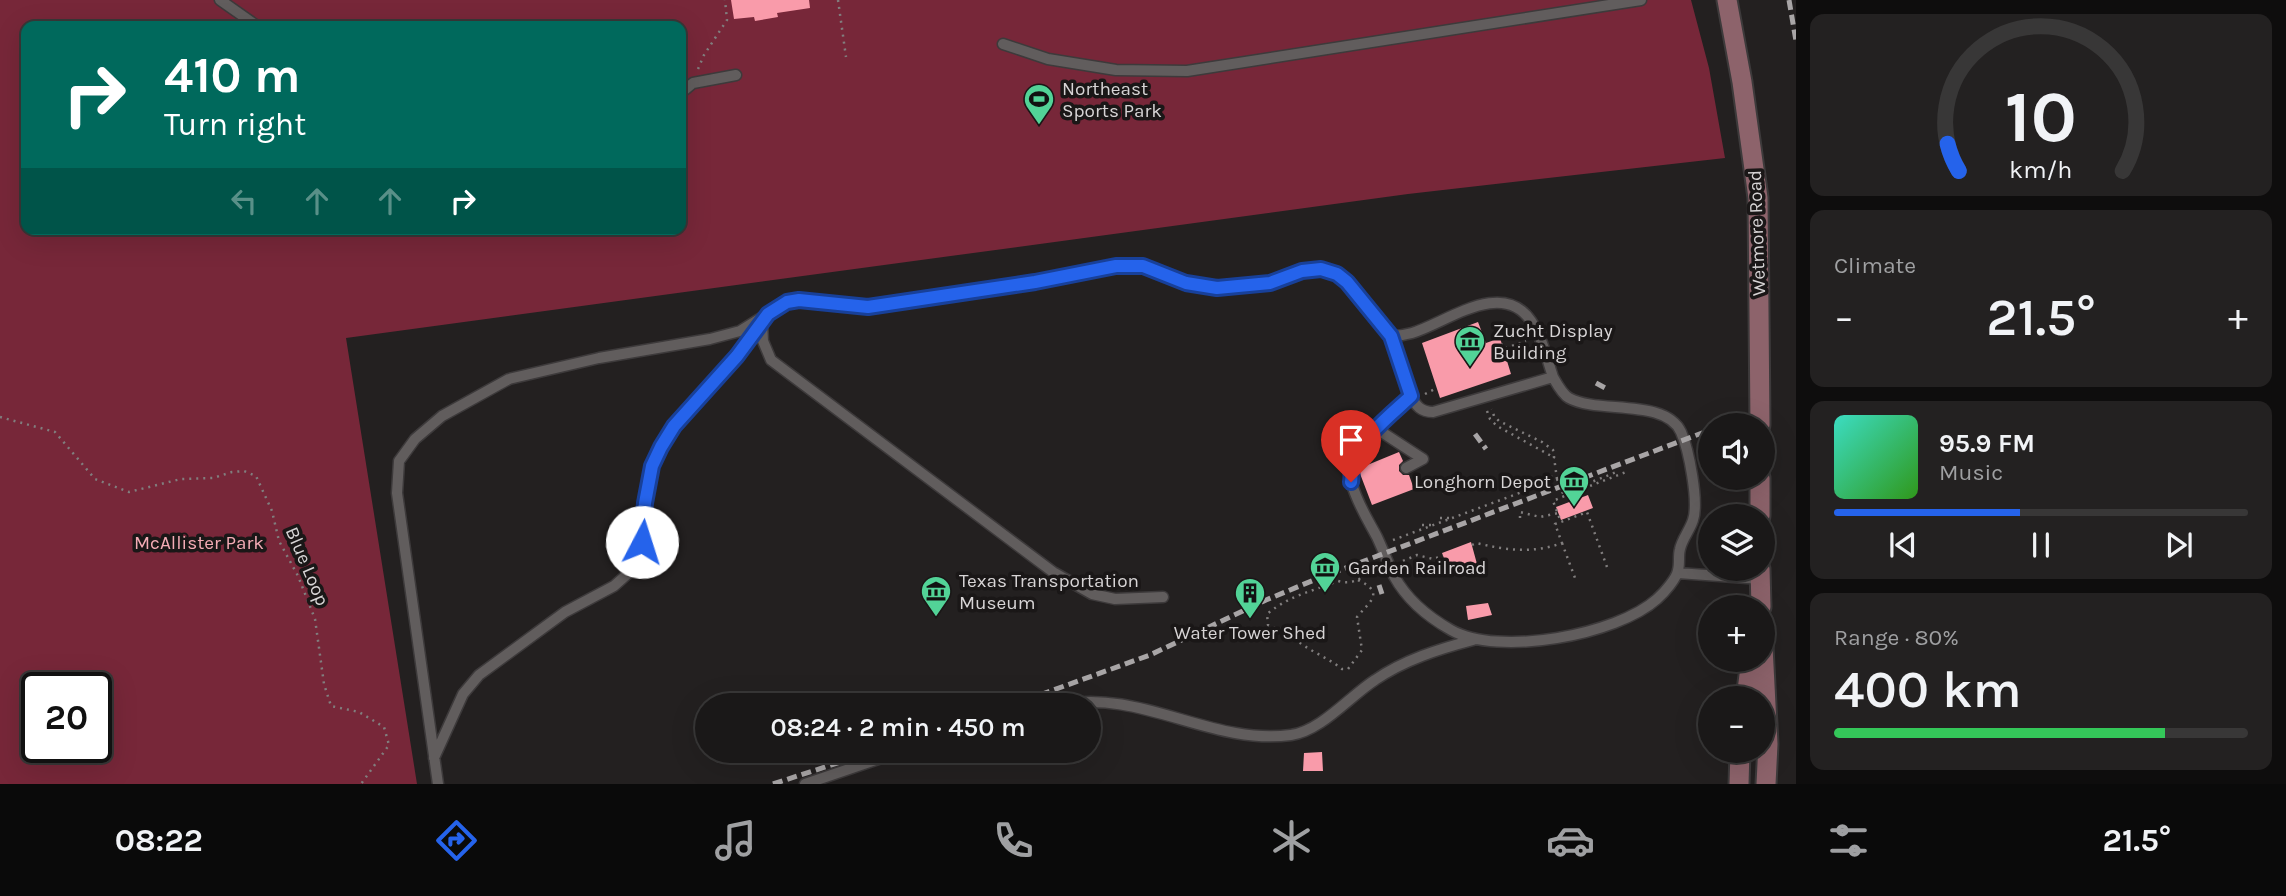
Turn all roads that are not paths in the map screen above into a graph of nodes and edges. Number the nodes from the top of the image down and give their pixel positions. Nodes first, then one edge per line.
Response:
1 (220, 0) edge
2 (1641, 0) edge
3 (1727, 0) edge
4 (250, 21) edge
5 (1003, 44) dead end
6 (736, 75) dead end
7 (686, 89) edge
8 (765, 318) junction
9 (1391, 336) junction
10 (1553, 377) junction
11 (1411, 396) junction
12 (1759, 413) edge
13 (1377, 429) junction
14 (1406, 468) dead end
15 (1678, 573) junction
16 (1760, 591) edge
17 (1163, 597) dead end
18 (1474, 640) junction
19 (1764, 672) edge
20 (1101, 704) edge
21 (433, 758) junction
22 (867, 763) edge
23 (1740, 763) edge
24 (438, 784) edge
25 (805, 784) edge
26 (1739, 784) edge
27 (1766, 784) edge

1 - 4 lane
2 - 5 lane
3 - 12 main road, Wetmore Road
6 - 7 lane
8 - 9 lane
8 - 17 lane
8 - 21 lane
8 - 21 lane
9 - 10 lane
9 - 11 lane
10 - 11 lane
10 - 15 lane
11 - 13 lane
13 - 14 lane
13 - 18 lane
15 - 16 lane
15 - 18 lane
18 - 20 lane
19 - 27 main road
21 - 24 lane
22 - 25 lane
23 - 26 main road

